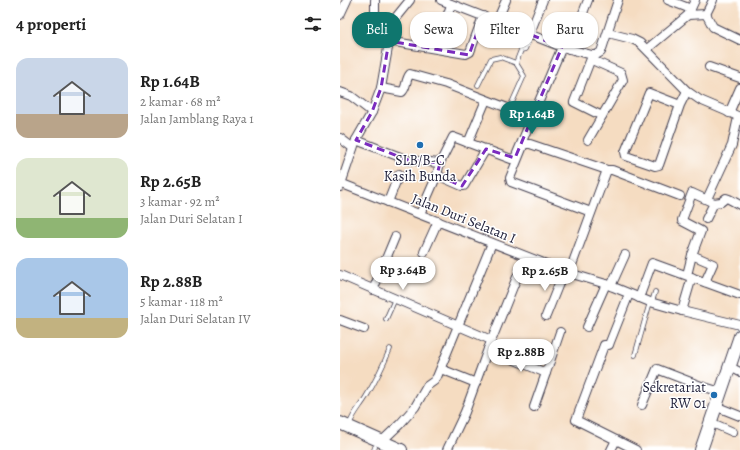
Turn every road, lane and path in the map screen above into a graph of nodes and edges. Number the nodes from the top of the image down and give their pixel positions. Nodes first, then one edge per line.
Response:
1 (347, 0) edge
2 (375, 0) edge
3 (410, 0) edge
4 (441, 0) edge
5 (506, 0) edge
6 (542, 0) edge
7 (588, 0) edge
8 (618, 0) edge
9 (668, 0) edge
10 (695, 0) edge
11 (713, 0) edge
12 (457, 4) edge
13 (375, 12) edge
14 (400, 12) edge
15 (501, 12) edge
16 (582, 12) edge
17 (690, 12) junction
18 (475, 13) edge
19 (706, 14) junction
20 (340, 15) edge
21 (534, 23) edge
22 (608, 33) junction
23 (475, 37) edge
24 (740, 40) edge
25 (388, 48) edge
26 (433, 48) edge
27 (520, 48) edge
28 (565, 48) junction
29 (647, 49) junction
30 (594, 58) junction
31 (516, 62) junction
32 (709, 67) dead end
33 (740, 78) edge
34 (478, 85) dead end
35 (381, 88) junction
36 (740, 88) edge
37 (687, 91) junction
38 (340, 92) edge
39 (546, 93) dead end
40 (486, 100) junction
41 (512, 105) dead end
42 (680, 105) junction
43 (372, 112) junction
44 (729, 113) junction
45 (602, 116) junction
46 (739, 117) edge
47 (533, 118) junction
48 (340, 138) edge
49 (588, 140) dead end
50 (468, 143) junction
51 (355, 144) junction
52 (486, 149) junction
53 (440, 163) junction
54 (607, 170) junction
55 (399, 174) dead end
56 (437, 175) junction
57 (340, 184) edge
58 (680, 196) dead end
59 (710, 201) junction
60 (388, 202) junction
61 (740, 205) edge
62 (591, 212) junction
63 (420, 214) junction
64 (706, 219) dead end
65 (438, 221) junction
66 (395, 237) dead end
67 (492, 243) junction
68 (424, 252) dead end
69 (625, 255) dead end
70 (692, 255) junction
71 (525, 256) junction
72 (566, 272) junction
73 (340, 275) edge
74 (689, 276) junction
75 (705, 282) junction
76 (609, 285) junction
77 (373, 290) junction
78 (655, 292) dead end
79 (629, 294) junction
80 (740, 295) edge
81 (639, 298) junction
82 (395, 299) junction
83 (651, 302) junction
84 (682, 311) junction
85 (546, 316) dead end
86 (386, 319) dead end
87 (340, 320) edge
88 (740, 325) edge
89 (458, 326) junction
90 (587, 327) dead end
91 (364, 330) dead end
92 (560, 332) dead end
93 (740, 336) edge
94 (491, 340) junction
95 (390, 349) dead end
96 (488, 349) junction
97 (635, 355) dead end
98 (441, 370) junction
99 (735, 370) edge
100 (546, 373) junction
101 (476, 383) junction
102 (721, 392) junction
103 (642, 405) dead end
104 (715, 406) junction
105 (534, 407) dead end
106 (740, 416) edge
107 (710, 422) junction
108 (343, 427) edge
109 (733, 432) dead end
110 (616, 440) junction
111 (378, 447) edge
112 (401, 450) edge
113 (447, 450) edge
114 (611, 450) edge
115 (636, 450) edge
116 (700, 450) edge

1 - 20 street
2 - 13 street
3 - 14 street
4 - 12 street
5 - 15 street
6 - 21 street
7 - 16 street
8 - 22 street
9 - 17 street
10 - 17 street
11 - 19 street
12 - 18 street
17 - 19 street
17 - 29 street
19 - 24 street
22 - 29 street
22 - 30 street
23 - 26 street
25 - 35 street
27 - 31 lane
28 - 30 street
28 - 39 street
28 - 47 street
29 - 37 street
30 - 45 street
30 - 45 street
31 - 34 lane
31 - 41 lane
32 - 33 street
35 - 40 street
35 - 43 street
36 - 44 street
37 - 42 street
37 - 44 street
38 - 43 street
40 - 47 street
40 - 50 street
42 - 42 street
43 - 51 street
44 - 46 street
45 - 49 street
46 - 59 street
47 - 52 street
48 - 51 street
50 - 52 street
50 - 53 street
51 - 53 street
51 - 57 street
52 - 56 street
53 - 56 street
54 - 58 street
54 - 62 street
54 - 62 street
55 - 60 street
56 - 63 street
57 - 60 street, Jalan Duri Selatan I
59 - 61 street
59 - 64 street
59 - 70 street
60 - 63 street, Jalan Duri Selatan I
62 - 72 street
63 - 65 street, Jalan Duri Selatan I
65 - 67 street, Jalan Duri Selatan I
65 - 68 street
66 - 77 street
67 - 71 street, Jalan Duri Selatan I
67 - 89 street
69 - 76 street
70 - 74 street
70 - 75 street
71 - 72 street, Jalan Duri Selatan I
71 - 94 street
72 - 76 street, Jalan Duri Selatan I
72 - 85 street
73 - 77 street
74 - 75 street
74 - 81 street
74 - 84 street
75 - 80 street
76 - 79 street, Jalan Duri Selatan I
76 - 90 street
77 - 82 street
78 - 83 lane
79 - 81 street, Jalan Duri Selatan I
79 - 110 street
81 - 83 street, Jalan Duri Selatan I
82 - 86 lane
82 - 89 street
83 - 84 street, Jalan Duri Selatan I
83 - 97 lane
84 - 88 street, Jalan Duri Selatan I
87 - 91 street
89 - 94 street
89 - 98 street
92 - 100 street
93 - 99 street
94 - 96 street
95 - 108 lane
96 - 100 street
96 - 101 street
98 - 101 street
98 - 111 street
99 - 102 street
100 - 105 street
101 - 113 street
102 - 103 street
102 - 104 street
104 - 106 street
104 - 107 street
107 - 109 street
107 - 116 street
108 - 111 street
110 - 114 street
110 - 115 street
111 - 112 street

